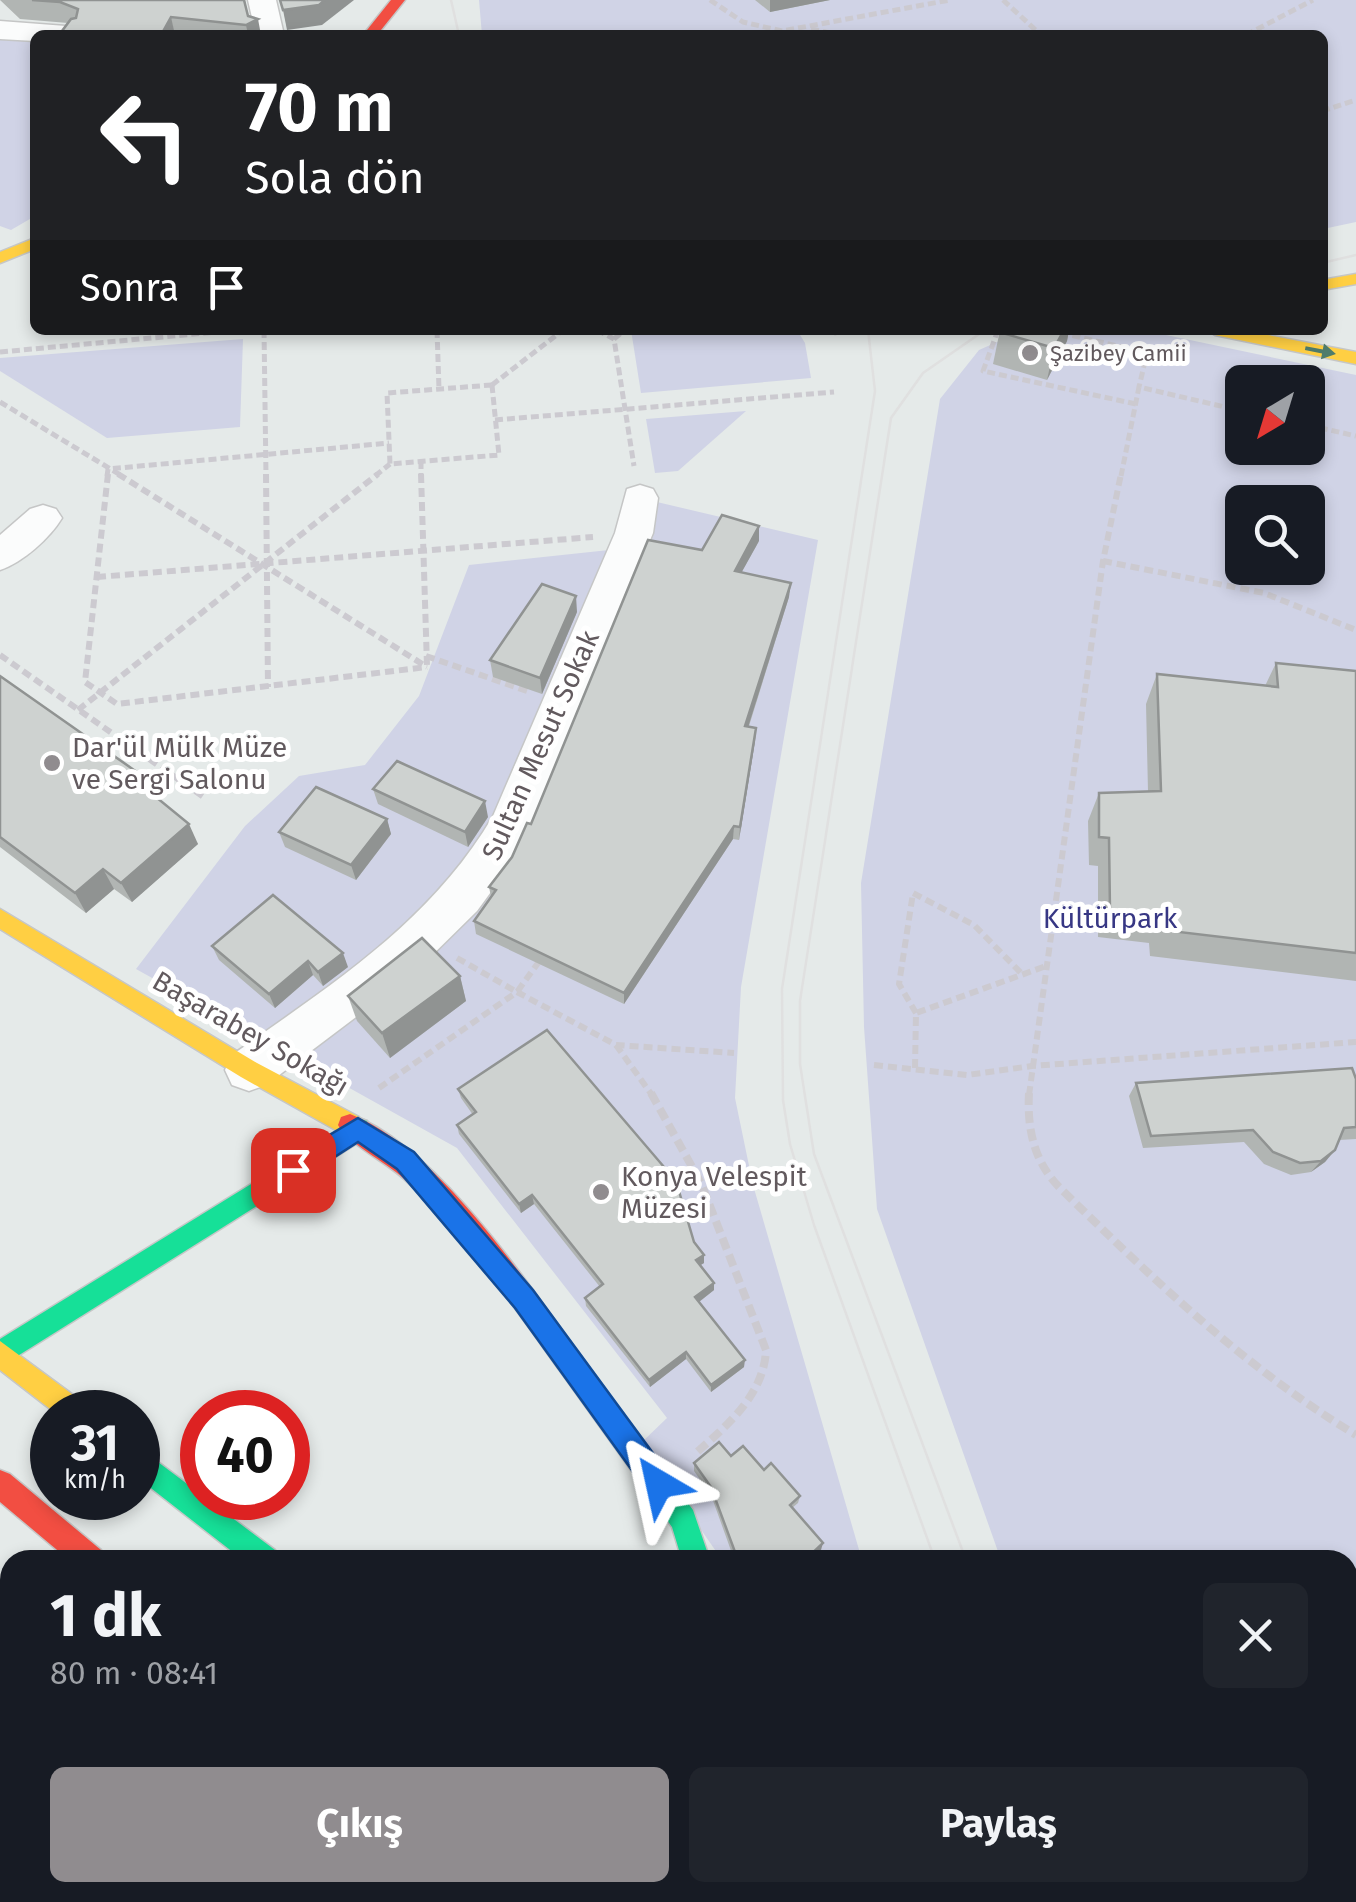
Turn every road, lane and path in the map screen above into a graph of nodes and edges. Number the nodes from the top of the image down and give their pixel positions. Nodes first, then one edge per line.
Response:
1 (262, 0) edge
2 (710, 0) edge
3 (950, 0) edge
4 (1003, 0) edge
5 (1313, 0) edge
6 (407, 5) edge
7 (804, 28) junction
8 (0, 30) edge
9 (269, 30) edge
10 (376, 30) edge
11 (773, 30) edge
12 (796, 30) edge
13 (815, 30) edge
14 (1036, 30) edge
15 (1256, 30) edge
16 (30, 32) edge
17 (1356, 100) edge
18 (1328, 109) edge
19 (30, 245) edge
20 (0, 258) edge
21 (1356, 279) edge
22 (1328, 285) edge
23 (184, 335) edge
24 (264, 335) edge
25 (437, 335) edge
26 (557, 335) edge
27 (606, 335) edge
28 (619, 335) edge
29 (996, 335) edge
30 (1071, 335) edge
31 (1240, 335) edge
32 (614, 339) junction
33 (0, 352) edge
34 (1356, 358) edge
35 (492, 385) junction
36 (1139, 388) junction
37 (439, 389) junction
38 (834, 392) dead end
39 (0, 402) edge
40 (1136, 404) junction
41 (1225, 407) edge
42 (624, 410) junction
43 (495, 420) junction
44 (1325, 429) edge
45 (1356, 436) edge
46 (389, 443) junction
47 (265, 454) junction
48 (420, 461) junction
49 (390, 464) junction
50 (108, 469) junction
51 (637, 516) junction
52 (43, 518) dead end
53 (423, 550) junction
54 (0, 556) edge
55 (1103, 562) junction
56 (266, 563) junction
57 (96, 576) junction
58 (1356, 630) edge
59 (0, 656) edge
60 (426, 656) junction
61 (427, 667) junction
62 (268, 687) junction
63 (101, 692) junction
64 (562, 703) junction
65 (78, 710) junction
66 (205, 798) dead end
67 (0, 918) edge
68 (425, 940) junction
69 (550, 946) edge
70 (1046, 966) junction
71 (1022, 974) junction
72 (517, 992) junction
73 (916, 1012) junction
74 (1356, 1042) edge
75 (616, 1045) junction
76 (734, 1053) dead end
77 (874, 1065) dead end
78 (1032, 1066) junction
79 (915, 1068) junction
80 (249, 1070) junction
81 (337, 1117) junction
82 (358, 1129) junction
83 (0, 1354) edge
84 (47, 1390) edge
85 (1356, 1434) edge
86 (160, 1478) edge
87 (0, 1484) edge
88 (659, 1484) junction
89 (79, 1550) edge
90 (251, 1550) edge
91 (693, 1550) edge

1 - 9 street
2 - 11 path
3 - 7 path
4 - 14 path
5 - 15 path
6 - 10 street
7 - 12 path
7 - 13 path
8 - 16 street
17 - 18 path
19 - 20 street
21 - 22 street
23 - 33 path
24 - 47 path
25 - 37 path
26 - 35 path
27 - 32 path
28 - 32 path
29 - 40 path
30 - 36 path
31 -> 34 street
32 - 42 path
35 - 37 path
35 - 43 path
36 - 40 path
36 - 41 path
37 - 46 path
38 - 42 path
39 - 50 path
40 - 55 path
42 - 43 path
42 - 51 path
43 - 48 path
44 - 45 path
46 - 47 path
46 - 49 path
47 - 50 path
47 - 56 path
48 - 49 path
48 - 53 path
49 - 56 path
50 - 56 path
50 - 57 path
51 - 53 path
51 - 64 street, Sultan Mesut Sokak
52 - 54 street
53 - 56 path
53 - 60 path
55 - 58 path
55 - 70 path
56 - 57 path
56 - 61 path
56 - 62 path
56 - 63 path
57 - 63 path
59 - 65 path
60 - 61 path
60 - 64 path
61 - 62 path
62 - 63 path
63 - 65 path
64 - 68 street, Sultan Mesut Sokak
65 - 66 path
67 - 80 street, Başarabey Sokağı
68 - 72 path
68 - 80 street, Sultan Mesut Sokak
69 - 72 path
70 - 71 path
70 - 78 path
71 - 73 path
71 - 73 path
72 - 75 path
72 - 81 path
73 - 79 path
74 - 78 path
75 - 76 path
75 - 88 path
77 - 79 path
78 - 79 path
78 - 85 path
80 - 81 street, Başarabey Sokağı
81 - 82 street, Başarabey Sokağı
82 - 83 street
82 - 88 street, Başarabey Sokağı
83 - 84 street
86 - 90 street
87 - 89 street
88 - 91 street, Başarabey Sokağı

